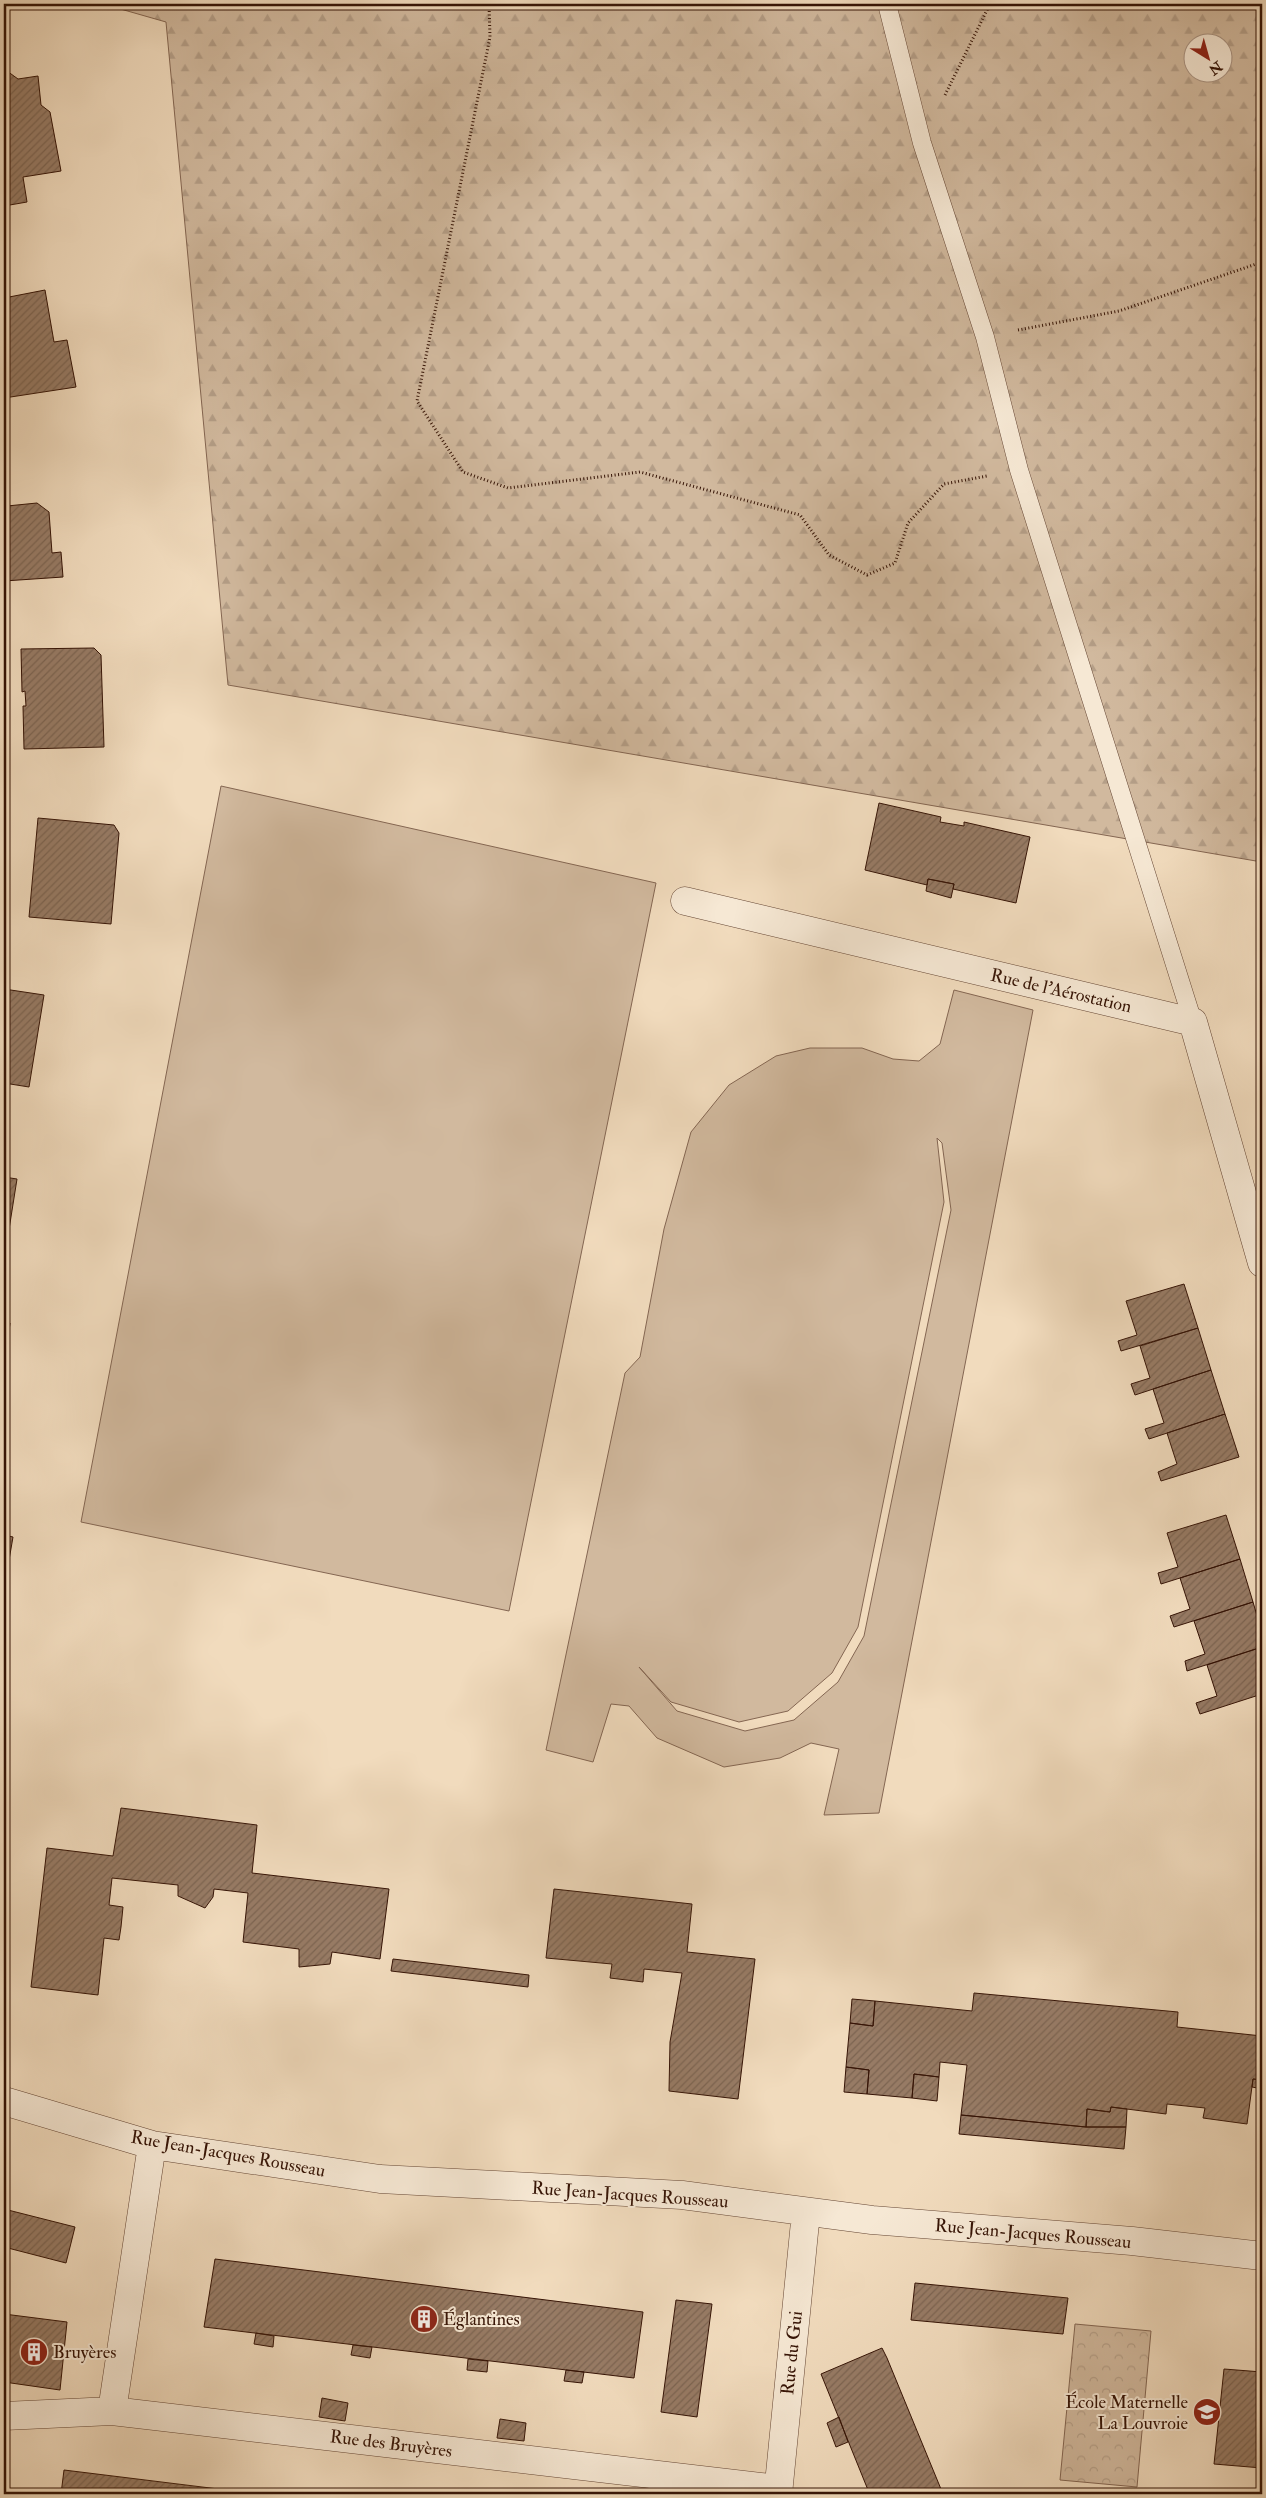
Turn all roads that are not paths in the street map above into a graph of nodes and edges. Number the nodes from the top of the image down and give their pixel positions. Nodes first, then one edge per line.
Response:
1 (887, 4) edge
2 (685, 901) dead end
3 (1193, 1022) junction
4 (1262, 1263) edge
5 (4, 2101) edge
6 (152, 2144) junction
7 (806, 2212) junction
8 (1262, 2256) edge
9 (112, 2411) junction
10 (4, 2416) edge
11 (778, 2492) edge

1 - 3 lane
2 - 3 street, Rue de l'Aérostation
3 - 4 street
5 - 6 street, Rue Jean-Jacques Rousseau
6 - 7 street, Rue Jean-Jacques Rousseau
6 - 9 street
7 - 8 street, Rue Jean-Jacques Rousseau
7 - 11 street, Rue du Gui
9 - 10 street, Rue des Bruyères
9 - 11 street, Rue des Bruyères

